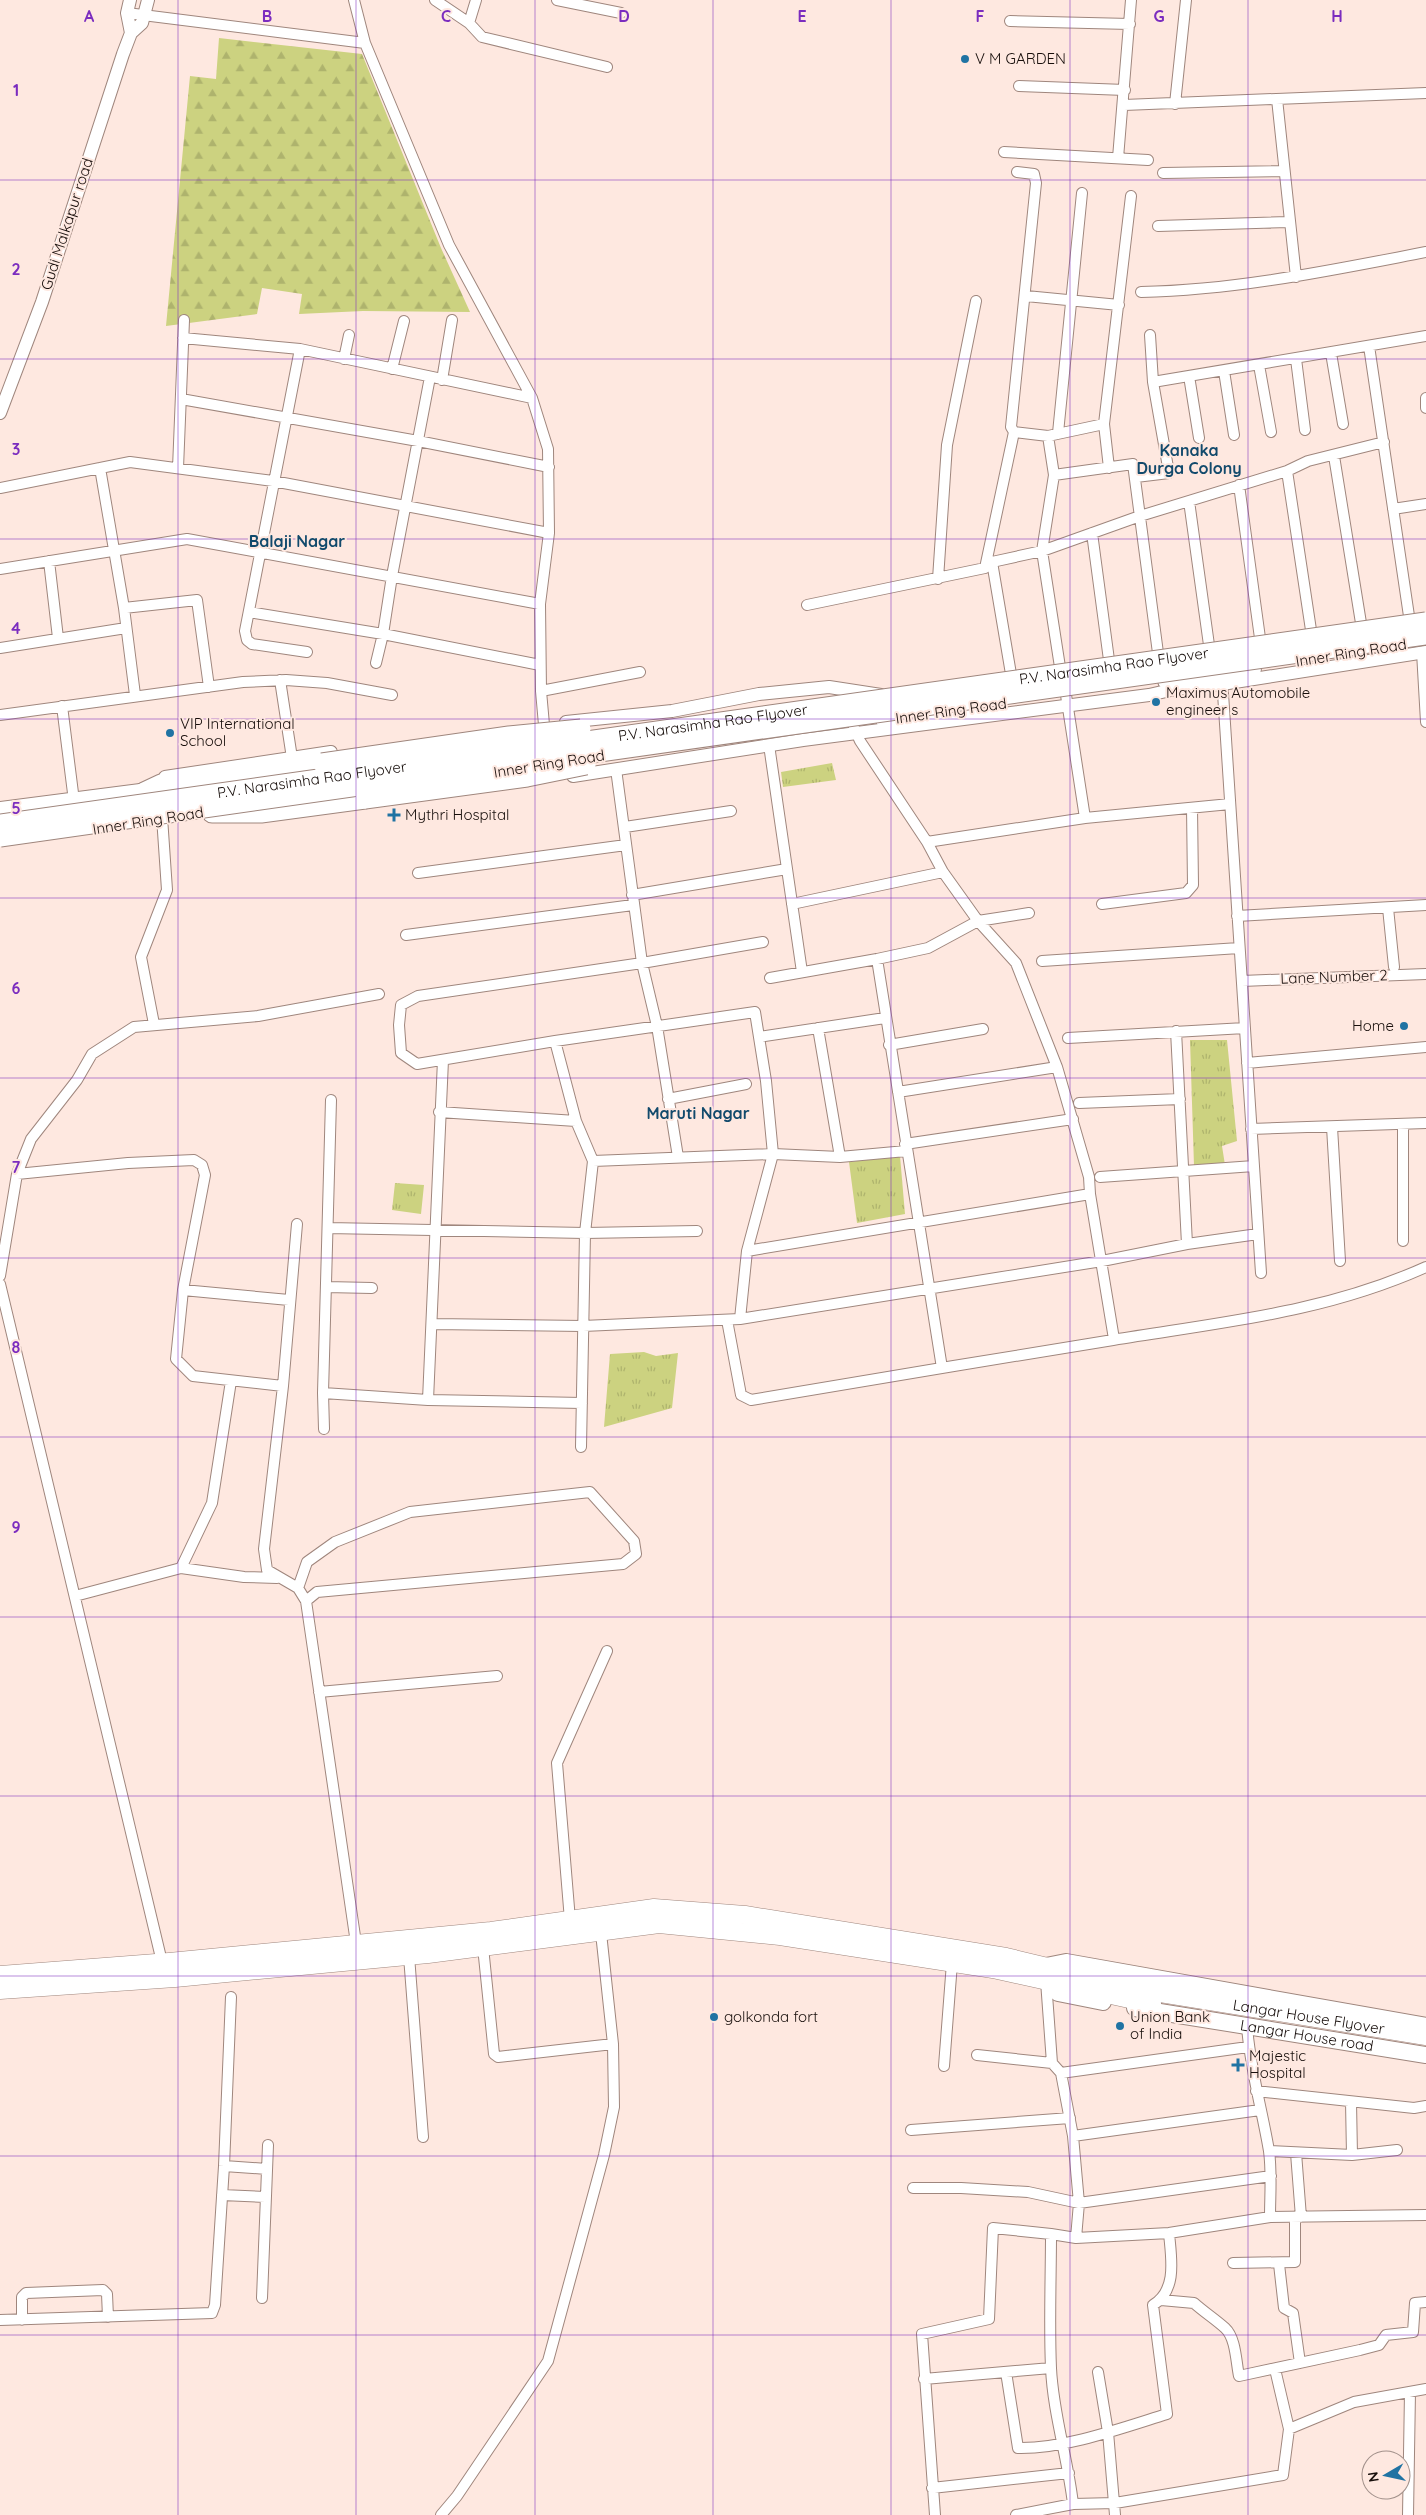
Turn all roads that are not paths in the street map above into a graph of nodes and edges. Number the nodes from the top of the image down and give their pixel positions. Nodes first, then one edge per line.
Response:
1 (130, 0) edge
2 (148, 0) edge
3 (354, 0) edge
4 (435, 0) edge
5 (476, 0) edge
6 (557, 0) edge
7 (1131, 0) edge
8 (1186, 0) edge
9 (127, 13) junction
10 (621, 13) dead end
11 (144, 15) junction
12 (1010, 21) dead end
13 (469, 23) junction
14 (1130, 24) junction
15 (131, 33) junction
16 (365, 44) junction
17 (607, 67) dead end
18 (1019, 86) dead end
19 (1125, 90) junction
20 (1426, 93) edge
21 (1277, 99) junction
22 (1175, 104) junction
23 (1124, 105) junction
24 (1004, 152) dead end
25 (1118, 158) junction
26 (1148, 160) dead end
27 (1284, 171) junction
28 (1017, 172) dead end
29 (1163, 173) dead end
30 (1082, 193) dead end
31 (1131, 196) dead end
32 (1289, 222) junction
33 (1158, 226) dead end
34 (1426, 252) edge
35 (1296, 277) junction
36 (1141, 292) dead end
37 (1026, 296) junction
38 (976, 301) dead end
39 (1072, 301) junction
40 (1118, 305) junction
41 (184, 320) dead end
42 (452, 320) dead end
43 (404, 321) dead end
44 (1150, 335) dead end
45 (349, 336) dead end
46 (1426, 336) edge
47 (183, 338) junction
48 (1369, 346) junction
49 (300, 349) junction
50 (1331, 352) junction
51 (1296, 358) junction
52 (344, 359) junction
53 (1259, 365) junction
54 (392, 369) junction
55 (1224, 370) junction
56 (1189, 376) junction
57 (430, 377) junction
58 (442, 380) junction
59 (1153, 382) junction
60 (532, 398) junction
61 (1426, 398) edge
62 (181, 399) junction
63 (1426, 408) edge
64 (0, 413) edge
65 (287, 417) junction
66 (1104, 424) junction
67 (1343, 424) dead end
68 (1305, 430) dead end
69 (1014, 432) junction
70 (1271, 432) dead end
71 (1053, 434) junction
72 (1234, 434) dead end
73 (1199, 438) dead end
74 (418, 440) junction
75 (1384, 442) junction
76 (1334, 456) junction
77 (549, 467) junction
78 (100, 468) junction
79 (178, 468) junction
80 (1109, 468) junction
81 (1287, 471) junction
82 (1054, 475) junction
83 (1136, 477) junction
84 (273, 482) junction
85 (1239, 485) junction
86 (0, 488) edge
87 (1189, 501) junction
88 (1426, 504) edge
89 (405, 506) junction
90 (1393, 509) junction
91 (1140, 516) junction
92 (549, 533) junction
93 (1092, 533) junction
94 (114, 551) junction
95 (1042, 551) junction
96 (260, 552) junction
97 (49, 561) junction
98 (989, 565) junction
99 (0, 569) edge
100 (392, 576) junction
101 (938, 579) junction
102 (540, 604) junction
103 (807, 604) dead end
104 (124, 608) junction
105 (249, 612) junction
106 (1426, 614) edge
107 (1417, 619) edge
108 (1361, 623) junction
109 (126, 628) junction
110 (1311, 630) junction
111 (383, 634) junction
112 (58, 638) junction
113 (1260, 638) junction
114 (1209, 645) junction
115 (1425, 645) edge
116 (0, 648) edge
117 (306, 652) dead end
118 (1158, 653) junction
119 (1109, 660) junction
120 (376, 664) dead end
121 (540, 665) junction
122 (1060, 667) junction
123 (1038, 670) junction
124 (640, 672) dead end
125 (1011, 674) junction
126 (1222, 679) junction
127 (280, 680) junction
128 (209, 687) junction
129 (541, 691) junction
130 (392, 695) dead end
131 (135, 696) junction
132 (1042, 698) junction
133 (1066, 700) junction
134 (62, 706) junction
135 (0, 716) edge
136 (792, 718) junction
137 (1426, 722) edge
138 (854, 728) junction
139 (544, 732) junction
140 (769, 745) junction
141 (292, 758) junction
142 (616, 769) junction
143 (453, 780) junction
144 (140, 793) junction
145 (74, 800) junction
146 (1230, 804) junction
147 (1192, 808) junction
148 (0, 810) edge
149 (731, 811) dead end
150 (196, 812) junction
151 (162, 817) junction
152 (1085, 818) junction
153 (0, 824) edge
154 (625, 828) junction
155 (0, 838) edge
156 (927, 842) junction
157 (626, 845) junction
158 (0, 846) edge
159 (787, 869) junction
160 (944, 872) junction
161 (418, 873) dead end
162 (632, 894) junction
163 (792, 904) junction
164 (1102, 904) dead end
165 (634, 906) junction
166 (1426, 906) edge
167 (1388, 908) junction
168 (1029, 913) dead end
169 (1237, 916) junction
170 (978, 921) junction
171 (406, 935) dead end
172 (763, 942) dead end
173 (1239, 948) junction
174 (877, 960) junction
175 (1042, 961) dead end
176 (642, 963) junction
177 (1394, 967) dead end
178 (802, 972) junction
179 (1426, 974) edge
180 (770, 978) dead end
181 (1242, 982) junction
182 (379, 994) dead end
183 (885, 1018) junction
184 (154, 1024) junction
185 (658, 1026) junction
186 (818, 1028) junction
187 (1245, 1028) junction
188 (983, 1029) dead end
189 (1176, 1031) junction
190 (760, 1038) junction
191 (1068, 1038) dead end
192 (555, 1041) junction
193 (889, 1045) junction
194 (1426, 1047) edge
195 (443, 1060) junction
196 (1247, 1063) junction
197 (1057, 1067) junction
198 (746, 1084) dead end
199 (898, 1092) junction
200 (668, 1099) junction
201 (1180, 1099) junction
202 (330, 1100) dead end
203 (1080, 1102) dead end
204 (439, 1112) junction
205 (1073, 1119) junction
206 (576, 1121) junction
207 (1426, 1122) edge
208 (1403, 1124) junction
209 (1332, 1127) junction
210 (1251, 1129) junction
211 (906, 1148) junction
212 (773, 1154) junction
213 (678, 1157) junction
214 (840, 1157) junction
215 (592, 1162) junction
216 (1254, 1166) junction
217 (1183, 1171) junction
218 (17, 1174) junction
219 (1100, 1177) dead end
220 (1090, 1194) junction
221 (918, 1222) junction
222 (297, 1224) dead end
223 (328, 1228) junction
224 (435, 1230) junction
225 (697, 1231) dead end
226 (585, 1233) junction
227 (1258, 1234) junction
228 (1402, 1241) dead end
229 (1187, 1244) junction
230 (747, 1251) junction
231 (1102, 1261) junction
232 (1340, 1261) dead end
233 (1426, 1267) edge
234 (1261, 1273) dead end
235 (0, 1276) edge
236 (0, 1284) edge
237 (326, 1287) junction
238 (372, 1288) dead end
239 (928, 1288) junction
240 (183, 1290) junction
241 (289, 1300) junction
242 (740, 1319) junction
243 (727, 1320) junction
244 (433, 1324) junction
245 (583, 1326) junction
246 (1114, 1340) junction
247 (942, 1368) junction
248 (231, 1381) junction
249 (283, 1386) junction
250 (323, 1393) junction
251 (428, 1400) junction
252 (582, 1403) junction
253 (324, 1429) dead end
254 (581, 1446) dead end
255 (181, 1568) junction
256 (277, 1578) junction
257 (298, 1588) junction
258 (75, 1596) junction
259 (306, 1601) junction
260 (607, 1651) dead end
261 (497, 1676) dead end
262 (319, 1692) junction
263 (570, 1920) junction
264 (601, 1933) junction
265 (356, 1943) junction
266 (483, 1947) junction
267 (409, 1956) junction
268 (162, 1962) junction
269 (952, 1964) junction
270 (1046, 1973) junction
271 (0, 1975) edge
272 (0, 1990) edge
273 (231, 1997) dead end
274 (1148, 1997) junction
275 (1247, 2026) junction
276 (1426, 2026) edge
277 (1426, 2036) edge
278 (613, 2044) junction
279 (1248, 2047) junction
280 (1426, 2048) edge
281 (977, 2055) dead end
282 (1426, 2055) edge
283 (1052, 2063) junction
284 (944, 2066) dead end
285 (1061, 2074) junction
286 (1256, 2091) junction
287 (1351, 2102) junction
288 (1426, 2106) edge
289 (1260, 2110) junction
290 (1070, 2118) junction
291 (911, 2130) dead end
292 (1073, 2136) junction
293 (423, 2137) dead end
294 (268, 2145) dead end
295 (1397, 2150) dead end
296 (1269, 2151) junction
297 (1296, 2152) junction
298 (1352, 2156) junction
299 (224, 2166) junction
300 (267, 2169) junction
301 (1271, 2176) junction
302 (913, 2188) dead end
303 (222, 2195) junction
304 (265, 2196) junction
305 (1079, 2202) junction
306 (1426, 2215) edge
307 (1270, 2216) junction
308 (1298, 2217) junction
309 (1169, 2233) junction
310 (1051, 2234) junction
311 (1076, 2238) junction
312 (1233, 2263) dead end
313 (1279, 2264) junction
314 (262, 2298) dead end
315 (1161, 2300) junction
316 (1426, 2302) edge
317 (108, 2317) junction
318 (0, 2320) edge
319 (22, 2320) junction
320 (1300, 2363) junction
321 (1051, 2368) junction
322 (1275, 2369) junction
323 (1006, 2372) junction
324 (1098, 2372) dead end
325 (924, 2379) junction
326 (1426, 2389) edge
327 (1410, 2392) junction
328 (1290, 2430) junction
329 (1108, 2432) junction
330 (1064, 2442) junction
331 (1069, 2473) junction
332 (932, 2488) junction
333 (1115, 2503) junction
334 (1073, 2504) junction
335 (442, 2515) edge
336 (935, 2515) edge
337 (1016, 2515) edge
338 (1115, 2515) edge
339 (1408, 2515) edge

1 - 9 street, Gudi Malkapur road
2 - 11 street, Gudi Malkapur road
3 - 16 street
4 - 13 street
5 - 13 street
6 - 10 street
7 - 14 street
8 - 22 street
9 - 11 street
9 - 15 street, Gudi Malkapur road
11 - 15 street, Gudi Malkapur road
11 - 16 street
12 - 14 street
13 - 17 street
14 - 19 street
15 - 64 street, Gudi Malkapur road
16 - 60 street
18 - 19 street
19 - 23 street
20 - 21 street
21 - 22 street
21 - 27 street
22 - 23 street
23 - 25 street
24 - 25 street
25 - 26 street
27 - 29 street
27 - 32 street
28 - 37 street
30 - 39 street
31 - 40 street
32 - 33 street
32 - 35 street
34 - 35 street
35 - 36 street
37 - 39 street
37 - 69 street
38 - 101 street
39 - 40 street
39 - 71 street
40 - 66 street
41 - 47 street
42 - 58 street
43 - 54 street
44 - 59 street
45 - 52 street
46 - 48 street
47 - 49 street
47 - 62 street
48 - 50 street
48 - 75 street
49 - 52 street
49 - 65 street
50 - 51 street
50 - 67 street
51 - 53 street
51 - 68 street
52 - 54 street
53 - 55 street
53 - 70 street
54 - 57 street
55 - 56 street
55 - 72 street
56 - 59 street
56 - 73 street
57 - 58 street
57 - 74 street
58 - 60 street
59 - 83 street
60 - 77 street
61 - 63 street
62 - 65 street
62 - 79 street
65 - 74 street
65 - 84 street
66 - 71 street
66 - 80 street
69 - 71 street
69 - 98 street
71 - 82 street
74 - 77 street
74 - 89 street
75 - 76 street
75 - 90 street
76 - 81 street
76 - 108 street
77 - 92 street
78 - 79 street
78 - 86 street
78 - 94 street
79 - 84 street
80 - 82 street
80 - 83 street
81 - 85 street
81 - 110 street
82 - 95 street
83 - 91 street
84 - 89 street
84 - 96 street
85 - 87 street
85 - 113 street
87 - 91 street
87 - 114 street
88 - 90 street
89 - 92 street
89 - 100 street
90 - 107 street
91 - 93 street
91 - 118 street
92 - 102 street
93 - 95 street
93 - 119 street
94 - 96 street
94 - 97 street
94 - 104 street
95 - 98 street
95 - 122 street
96 - 100 street
96 - 105 street
97 - 99 street
97 - 112 street
98 - 101 street
98 - 125 street
100 - 102 street
100 - 111 street
101 - 103 street
102 - 121 street
104 - 109 street
104 - 128 street
105 - 111 street
105 - 117 street
106 - 107 main road, Inner Ring Road
107 - 108 main road, Inner Ring Road
107 - 136 highway, P.V. Narasimha Rao Flyover, bridge
108 - 110 main road, Inner Ring Road
109 - 112 street
109 - 131 street
110 - 113 main road, Inner Ring Road
111 - 120 street
111 - 121 street
112 - 116 street
113 - 114 main road, Inner Ring Road
114 - 118 main road, Inner Ring Road
115 - 126 main road, Inner Ring Road
115 - 136 highway, P.V. Narasimha Rao Flyover, bridge
115 - 137 street
118 - 119 main road, Inner Ring Road
119 - 122 main road, Inner Ring Road
121 - 129 street
122 - 123 main road, Inner Ring Road
123 - 125 main road, Inner Ring Road
123 - 132 main road
124 - 129 street
125 - 139 main road, Inner Ring Road
126 - 133 main road, Inner Ring Road
126 - 146 street
127 - 128 street
127 - 130 street
127 - 141 street
128 - 131 street
129 - 139 street
131 - 134 street
132 - 133 main road, Inner Ring Road
132 - 138 main road, Inner Ring Road
133 - 138 street
133 - 152 street
134 - 135 street
134 - 145 street
136 - 144 highway, bridge
136 - 150 highway, bridge
136 - 153 highway, P.V. Narasimha Rao Flyover, bridge
136 - 155 highway, P.V. Narasimha Rao Flyover, bridge
138 - 140 street
138 - 143 main road, Inner Ring Road
138 - 156 street
139 - 141 street
139 - 144 main road, Inner Ring Road
140 - 142 street
140 - 159 street
141 - 144 street
142 - 143 street
142 - 154 street
143 - 150 main road, Inner Ring Road
144 - 145 main road, Inner Ring Road
145 - 148 main road, Inner Ring Road
146 - 147 street
146 - 169 street
147 - 152 street
147 - 164 street
149 - 154 street
150 - 151 main road, Inner Ring Road
151 - 158 main road, Inner Ring Road
151 - 184 street
152 - 156 street
154 - 157 street
156 - 160 street
157 - 161 street
157 - 162 street
159 - 162 street
159 - 163 street
160 - 163 street
160 - 170 street
162 - 165 street
163 - 178 street
165 - 171 street
165 - 176 street
166 - 167 street
167 - 169 street
167 - 177 street
168 - 170 street
169 - 173 street
170 - 174 street
170 - 197 street
172 - 176 street
173 - 175 street
173 - 181 street
174 - 178 street
174 - 183 street
176 - 185 street
176 - 195 street
178 - 180 street
179 - 181 street, Lane Number 2
181 - 187 street
182 - 184 street
183 - 186 street
183 - 193 street
184 - 218 street
185 - 190 street
185 - 192 street
185 - 200 street
186 - 190 street
186 - 214 street
187 - 189 street
187 - 196 street
188 - 193 street
189 - 191 street
189 - 201 street
190 - 212 street
192 - 195 street
192 - 206 street
193 - 199 street
194 - 196 street
195 - 204 street
196 - 210 street
197 - 199 street
197 - 205 street
198 - 200 street
199 - 211 street
200 - 213 street
201 - 203 street
201 - 217 street
202 - 223 street
204 - 206 street
204 - 224 street
205 - 211 street
205 - 220 street
206 - 215 street
207 - 208 street
208 - 209 street
208 - 228 street
209 - 210 street
209 - 232 street
210 - 216 street
211 - 214 street
211 - 221 street
212 - 213 street
212 - 214 street
212 - 230 street
213 - 215 street
215 - 226 street
216 - 217 street
216 - 227 street
217 - 219 street
217 - 229 street
218 - 235 street
218 - 240 street
220 - 221 street
220 - 231 street
221 - 230 street
221 - 239 street
222 - 241 street
223 - 224 street
223 - 237 street
224 - 226 street
224 - 244 street
225 - 226 street
226 - 245 street
227 - 229 street
227 - 234 street
229 - 231 street
230 - 242 street
231 - 239 street
231 - 246 street
233 - 246 street
236 - 258 street
237 - 238 street
237 - 250 street
239 - 242 street
239 - 247 street
240 - 241 street
240 - 248 street
241 - 249 street
242 - 243 street
243 - 245 street
243 - 247 street
244 - 245 street
244 - 251 street
245 - 252 street
246 - 247 street
248 - 249 street
248 - 255 street
249 - 256 street
250 - 251 street
250 - 253 street
251 - 252 street
252 - 254 street
255 - 256 street
255 - 258 street
256 - 257 street
257 - 259 street
257 - 259 street
258 - 268 street
259 - 262 street
260 - 263 street
261 - 262 street
262 - 265 street
263 - 265 highway
263 - 270 highway
264 - 266 highway
264 - 269 highway
264 - 278 street
265 - 268 highway
266 - 267 highway
266 - 278 street
267 - 272 highway
267 - 293 street
268 - 271 highway
269 - 270 highway
269 - 284 street
270 - 274 highway, Langar House Flyover
270 - 275 main road, Langar House road
270 - 276 main road, Langar House road
270 - 283 street
273 - 299 street
274 - 277 highway, Langar House Flyover
274 - 280 highway, Langar House Flyover
275 - 279 street
275 - 282 main road, Langar House road
278 - 335 street
279 - 285 street
279 - 286 street
281 - 283 street
283 - 285 street
285 - 290 street
286 - 287 street
286 - 289 street
287 - 288 street
287 - 298 street
289 - 292 street
289 - 296 street
290 - 291 street
290 - 292 street
292 - 305 street
294 - 300 street
295 - 298 street
296 - 297 street
296 - 301 street
297 - 298 street
297 - 308 street
299 - 300 street
299 - 303 street
300 - 304 street
301 - 305 street
301 - 307 street
302 - 305 street
303 - 304 street
303 - 317 street
304 - 314 street
305 - 311 street
306 - 308 street
307 - 308 street
307 - 309 street
308 - 313 street
309 - 311 street
309 - 315 street
310 - 311 street
310 - 321 street
310 - 325 street
312 - 313 street
313 - 320 street
315 - 322 street
315 - 329 street
316 - 320 street
317 - 319 street
317 - 319 street
318 - 319 street
320 - 322 street
321 - 323 street
321 - 330 street
322 - 328 street
323 - 325 street
323 - 330 street
324 - 329 street
325 - 332 street
326 - 327 street
327 - 328 street
327 - 339 street
328 - 333 street
329 - 330 street
329 - 333 street
330 - 331 street
331 - 332 street
331 - 334 street
332 - 336 street
333 - 334 street
333 - 338 street
334 - 337 street

